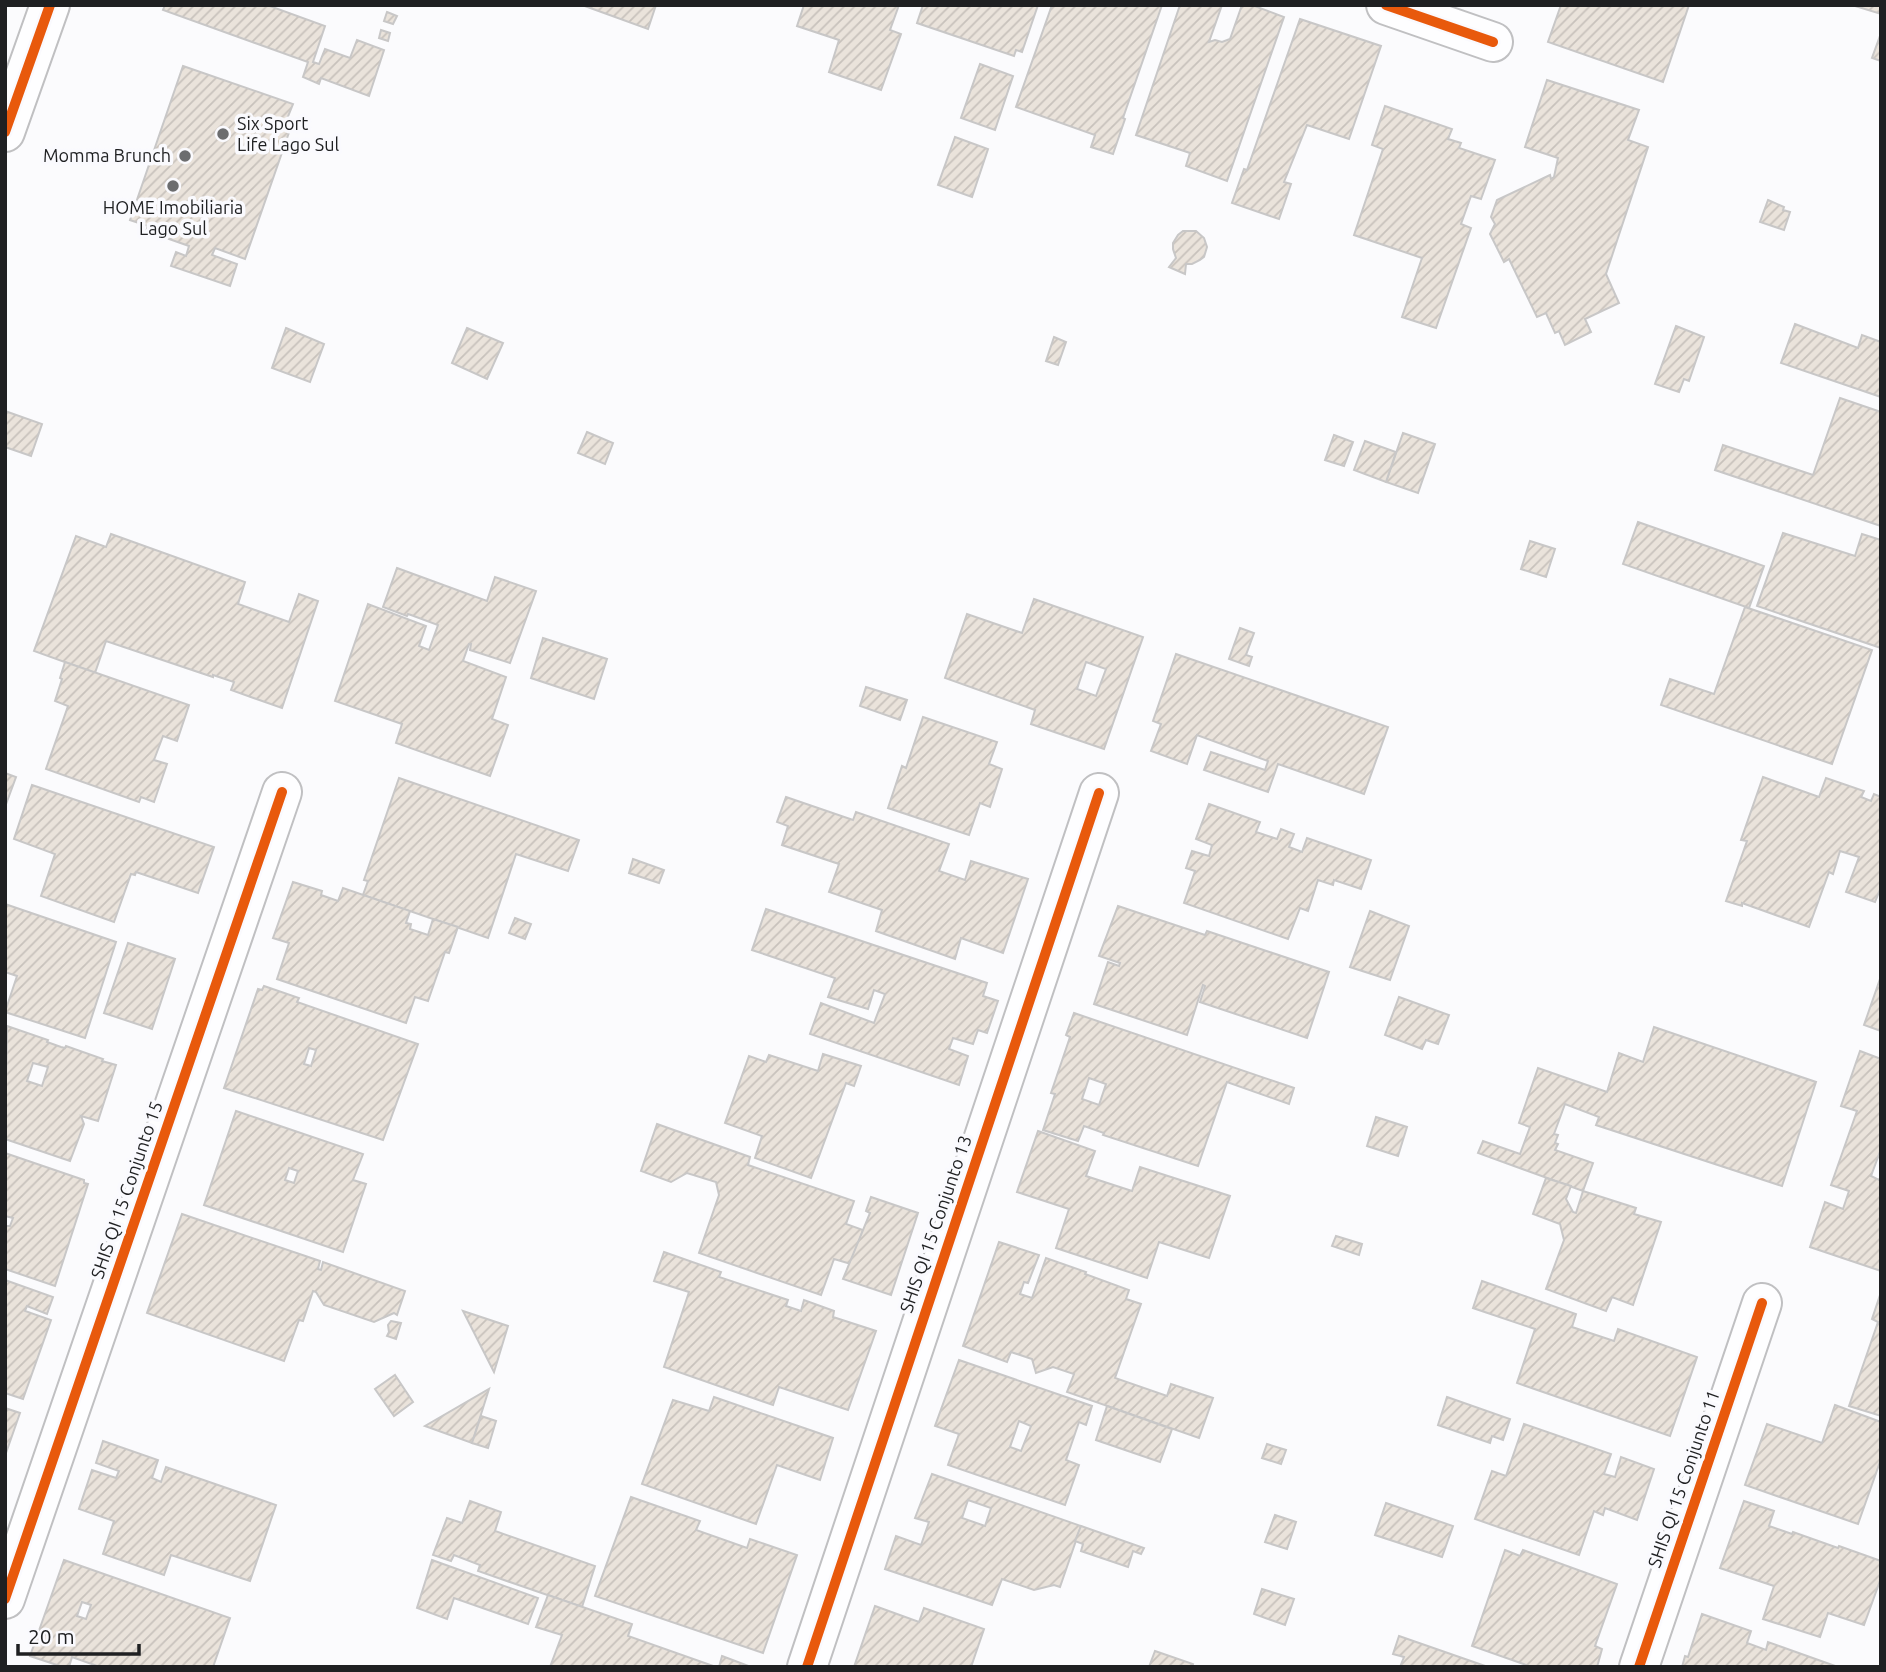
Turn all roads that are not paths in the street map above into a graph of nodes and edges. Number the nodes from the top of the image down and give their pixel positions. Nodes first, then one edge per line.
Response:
1 (50, 5) edge
2 (1386, 5) edge
3 (1493, 42) dead end
4 (5, 132) edge
5 (282, 792) dead end
6 (1099, 793) dead end
7 (1762, 1303) dead end
8 (5, 1599) edge
9 (807, 1667) edge
10 (1639, 1667) edge

1 - 4 street
2 - 3 street
5 - 8 street, SHIS QI 15 Conjunto 15
6 - 9 street, SHIS QI 15 Conjunto 13
7 - 10 street, SHIS QI 15 Conjunto 11

